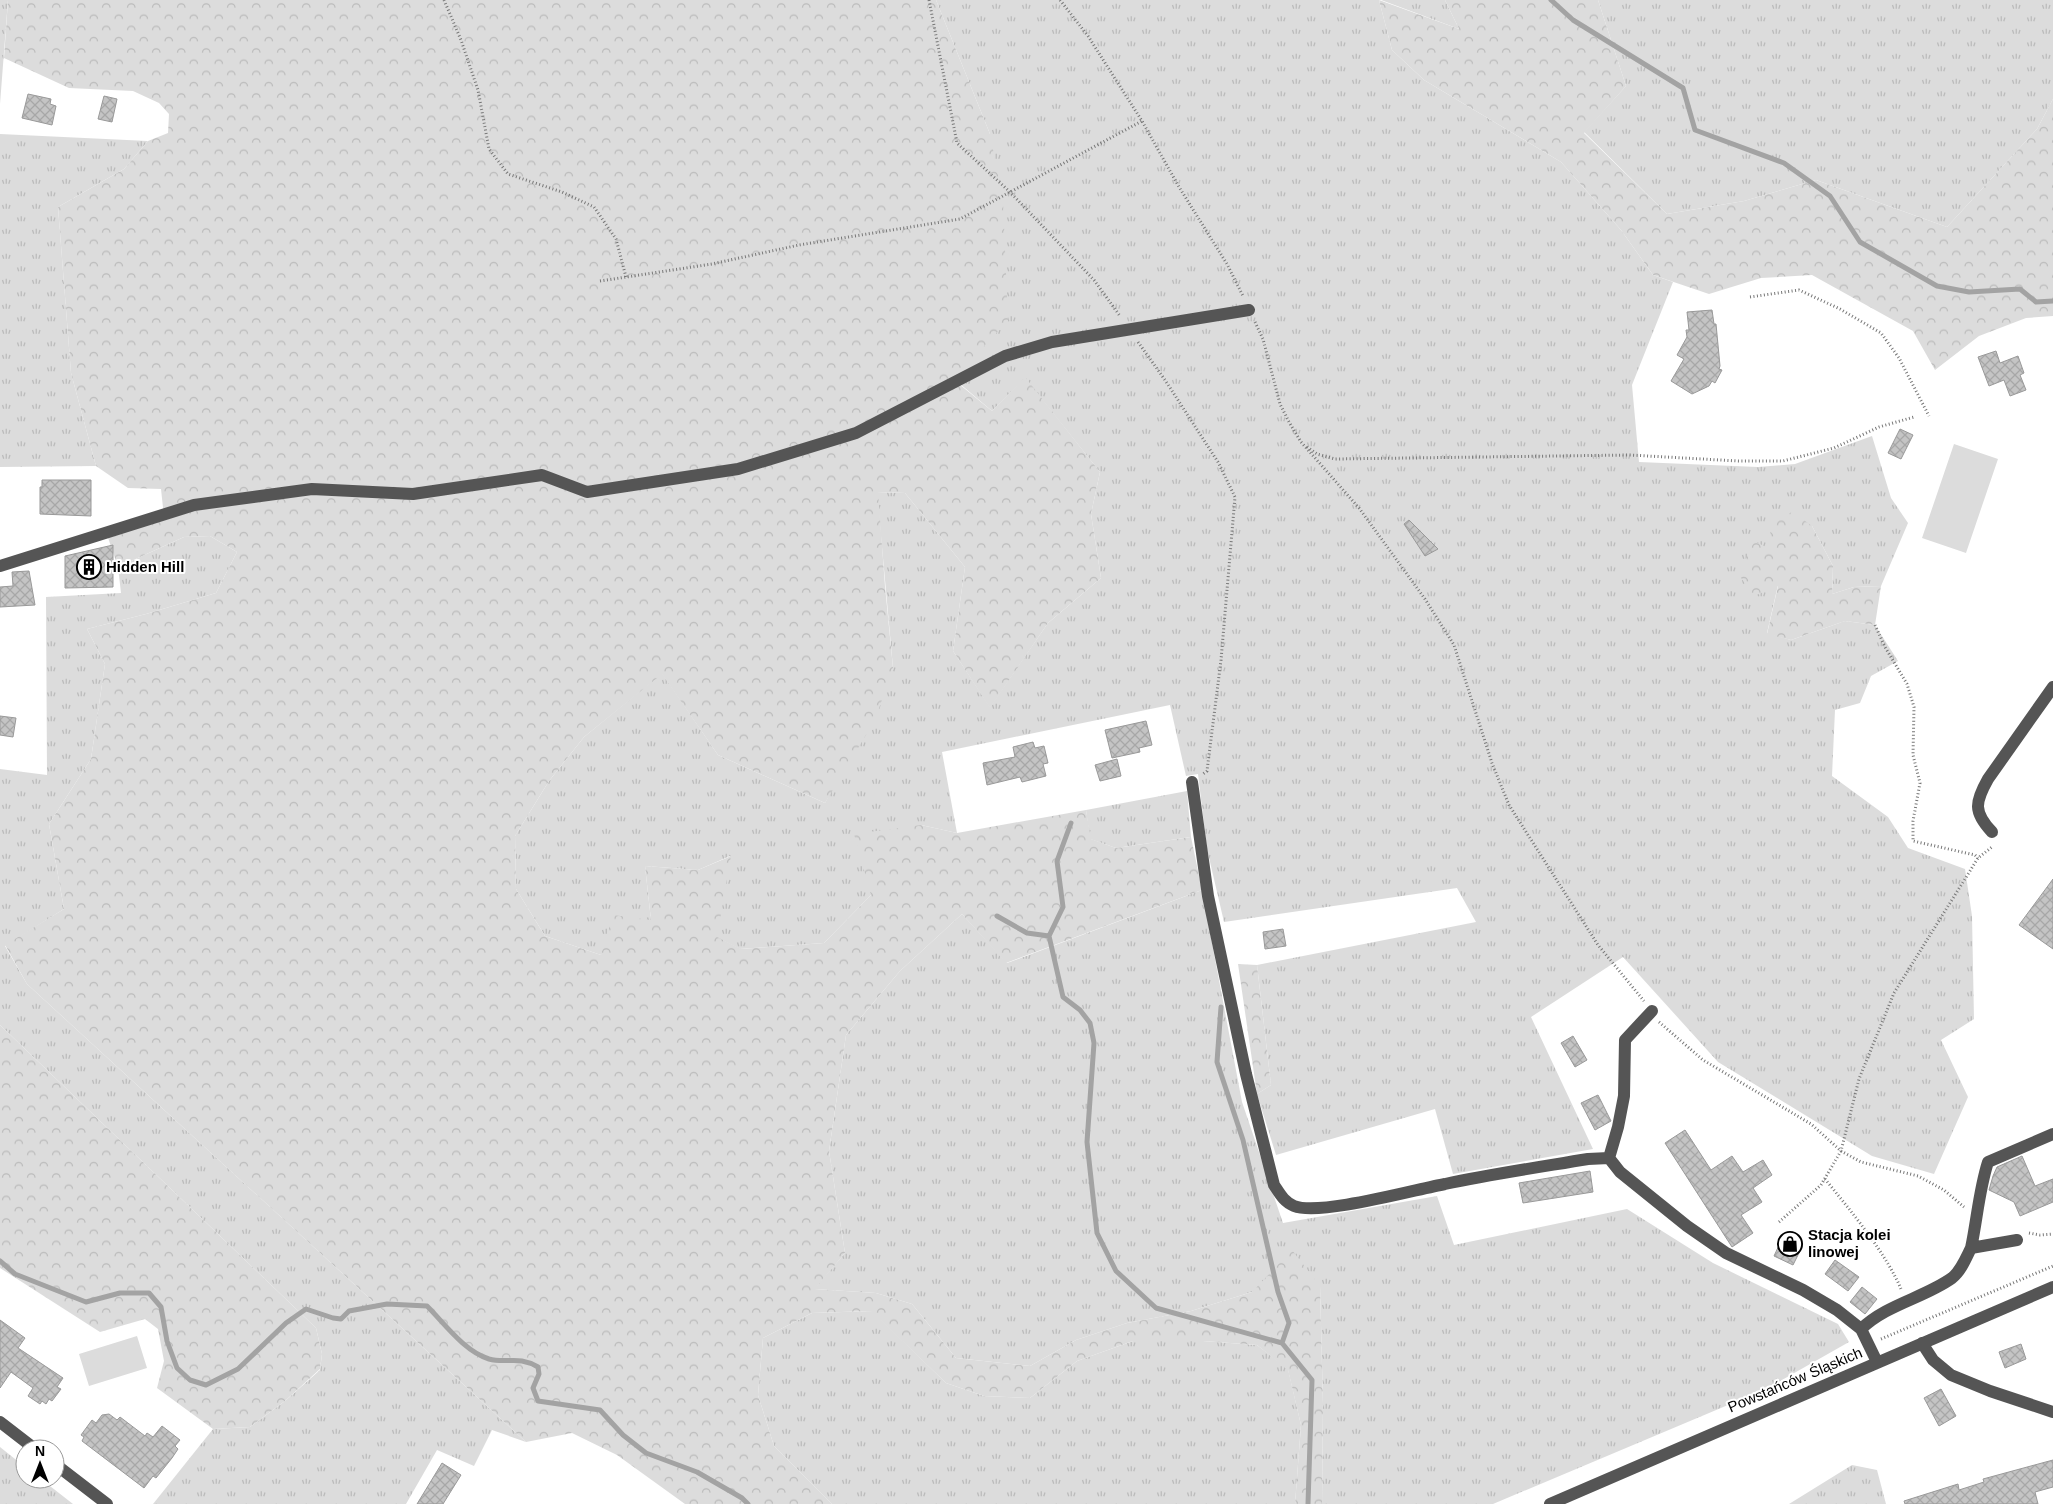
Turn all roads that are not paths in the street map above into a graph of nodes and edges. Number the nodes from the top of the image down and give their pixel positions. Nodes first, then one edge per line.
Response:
1 (1249, 310) road end
2 (0, 566) edge
3 (2053, 687) edge
4 (1192, 782) road end
5 (1992, 832) road end
6 (1652, 1011) road end
7 (2053, 1134) edge
8 (1609, 1158) junction
9 (2017, 1240) dead end
10 (1971, 1248) junction
11 (2053, 1287) edge
12 (1861, 1329) junction
13 (1922, 1343) junction
14 (1877, 1362) junction
15 (2053, 1412) edge
16 (0, 1422) edge
17 (22, 1439) edge
18 (65, 1472) edge
19 (108, 1504) edge
20 (1550, 1504) edge

1 - 2 street
3 - 5 street
4 - 8 street
6 - 8 street
7 - 10 street
8 - 12 street
9 - 10 street
10 - 12 street
11 - 13 street, Powstańców Śląskich
12 - 14 street
13 - 14 street, Powstańców Śląskich
13 - 15 street
14 - 20 street, Powstańców Śląskich
16 - 17 street
18 - 19 street

